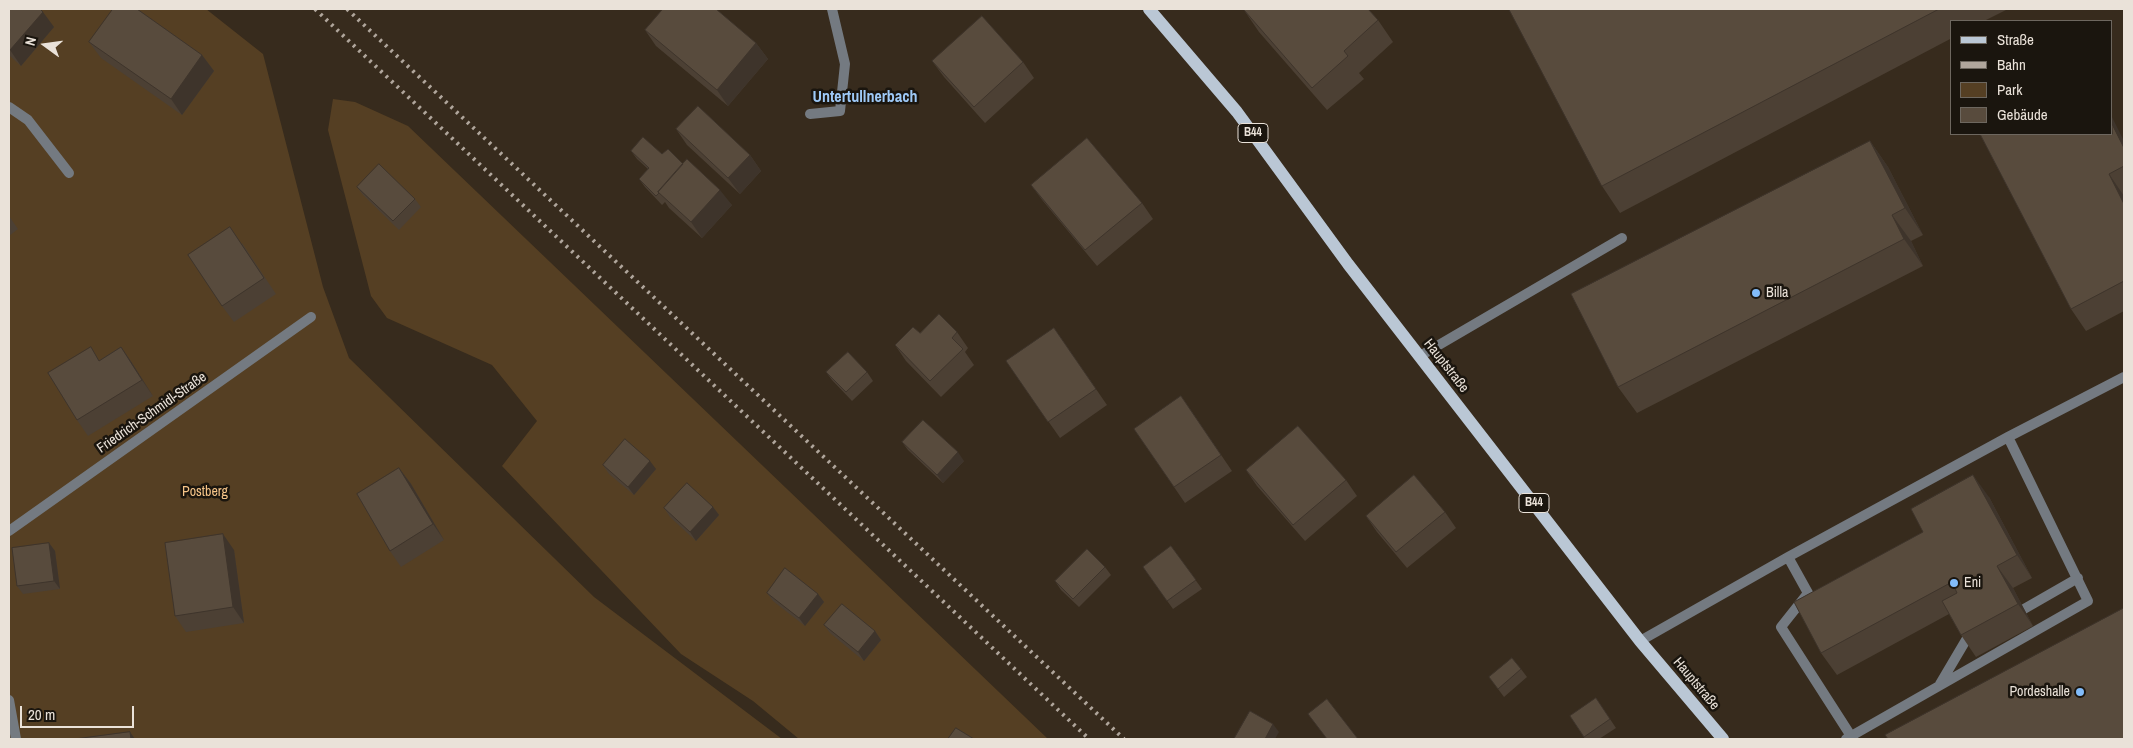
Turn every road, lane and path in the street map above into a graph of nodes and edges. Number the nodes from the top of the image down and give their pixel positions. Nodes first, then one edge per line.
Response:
1 (832, 9) edge
2 (1149, 9) edge
3 (9, 107) edge
4 (810, 114) dead end
5 (69, 173) dead end
6 (1622, 238) dead end
7 (311, 317) dead end
8 (1420, 356) junction
9 (2124, 376) edge
10 (2008, 437) junction
11 (9, 530) edge
12 (1788, 558) junction
13 (2078, 578) junction
14 (2024, 609) dead end
15 (1966, 640) edge
16 (1640, 641) junction
17 (1939, 686) junction
18 (9, 700) edge
19 (1848, 738) edge
20 (16, 739) edge
21 (1723, 739) edge

1 - 4 street
2 - 8 main road, Hauptstraße / B44
3 - 5 street
6 - 8 street
7 - 11 street, Friedrich-Schmidl-Straße
8 - 16 main road, Hauptstraße / B44
9 - 10 street
10 - 12 street
10 - 13 street
12 - 16 street
12 - 19 street
13 - 14 street
13 - 17 street
15 - 17 street
16 - 21 main road, Hauptstraße / B44
17 - 19 street
18 - 20 street

